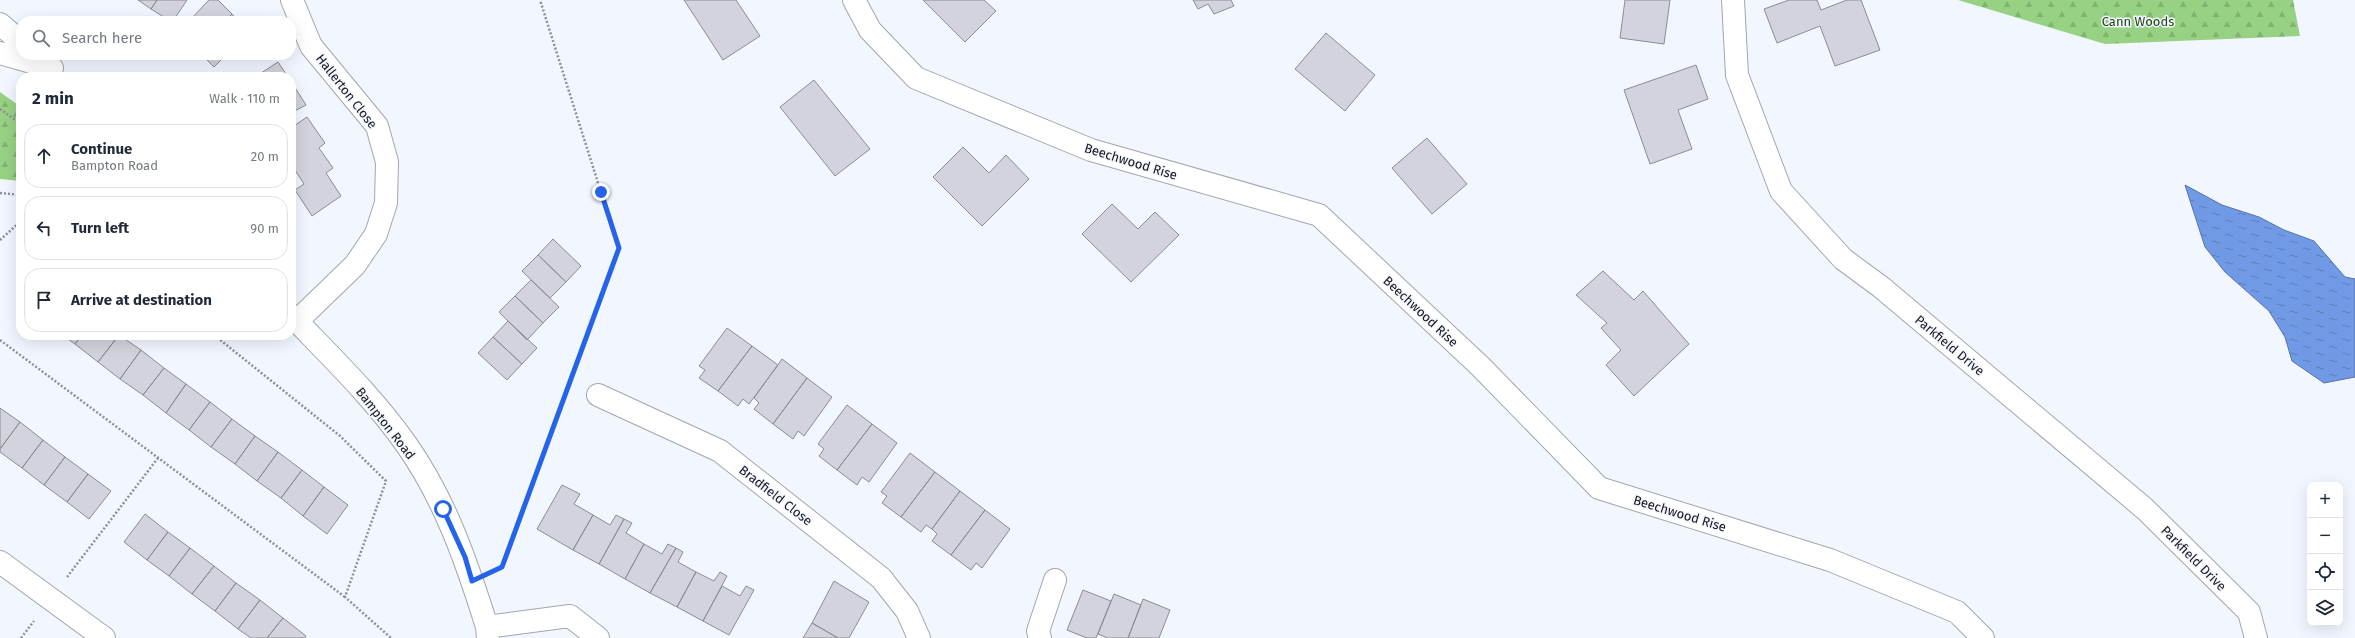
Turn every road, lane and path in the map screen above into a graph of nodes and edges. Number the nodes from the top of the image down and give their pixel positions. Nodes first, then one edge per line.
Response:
1 (292, 0) edge
2 (540, 0) edge
3 (854, 0) edge
4 (1734, 0) edge
5 (0, 24) edge
6 (16, 38) edge
7 (0, 52) edge
8 (16, 57) edge
9 (27, 60) edge
10 (51, 67) edge
11 (0, 109) edge
12 (16, 120) edge
13 (0, 192) edge
14 (16, 195) edge
15 (16, 226) edge
16 (0, 240) edge
17 (296, 316) edge
18 (296, 320) edge
19 (0, 340) edge
20 (220, 340) edge
21 (598, 395) dead end
22 (158, 458) junction
23 (0, 562) edge
24 (1055, 580) dead end
25 (472, 581) junction
26 (345, 598) junction
27 (50, 599) junction
28 (487, 632) edge
29 (21, 638) edge
30 (104, 638) edge
31 (391, 638) edge
32 (598, 638) edge
33 (919, 638) edge
34 (1040, 638) edge
35 (1983, 638) edge
36 (2256, 638) edge

1 - 17 street, Hallerton Close
2 - 25 path
3 - 35 street, Beechwood Rise
4 - 36 street, Parkfield Drive
5 - 6 street
7 - 8 street
9 - 10 street
11 - 12 path
13 - 14 path
15 - 16 path
18 - 25 street, Bampton Road
19 - 22 path
20 - 26 path
21 - 33 street, Bradfield Close
22 - 26 path
22 - 27 path
23 - 27 street
24 - 34 street
25 - 28 street, Bampton Road
26 - 31 path
27 - 29 path
27 - 30 street
28 - 32 street

